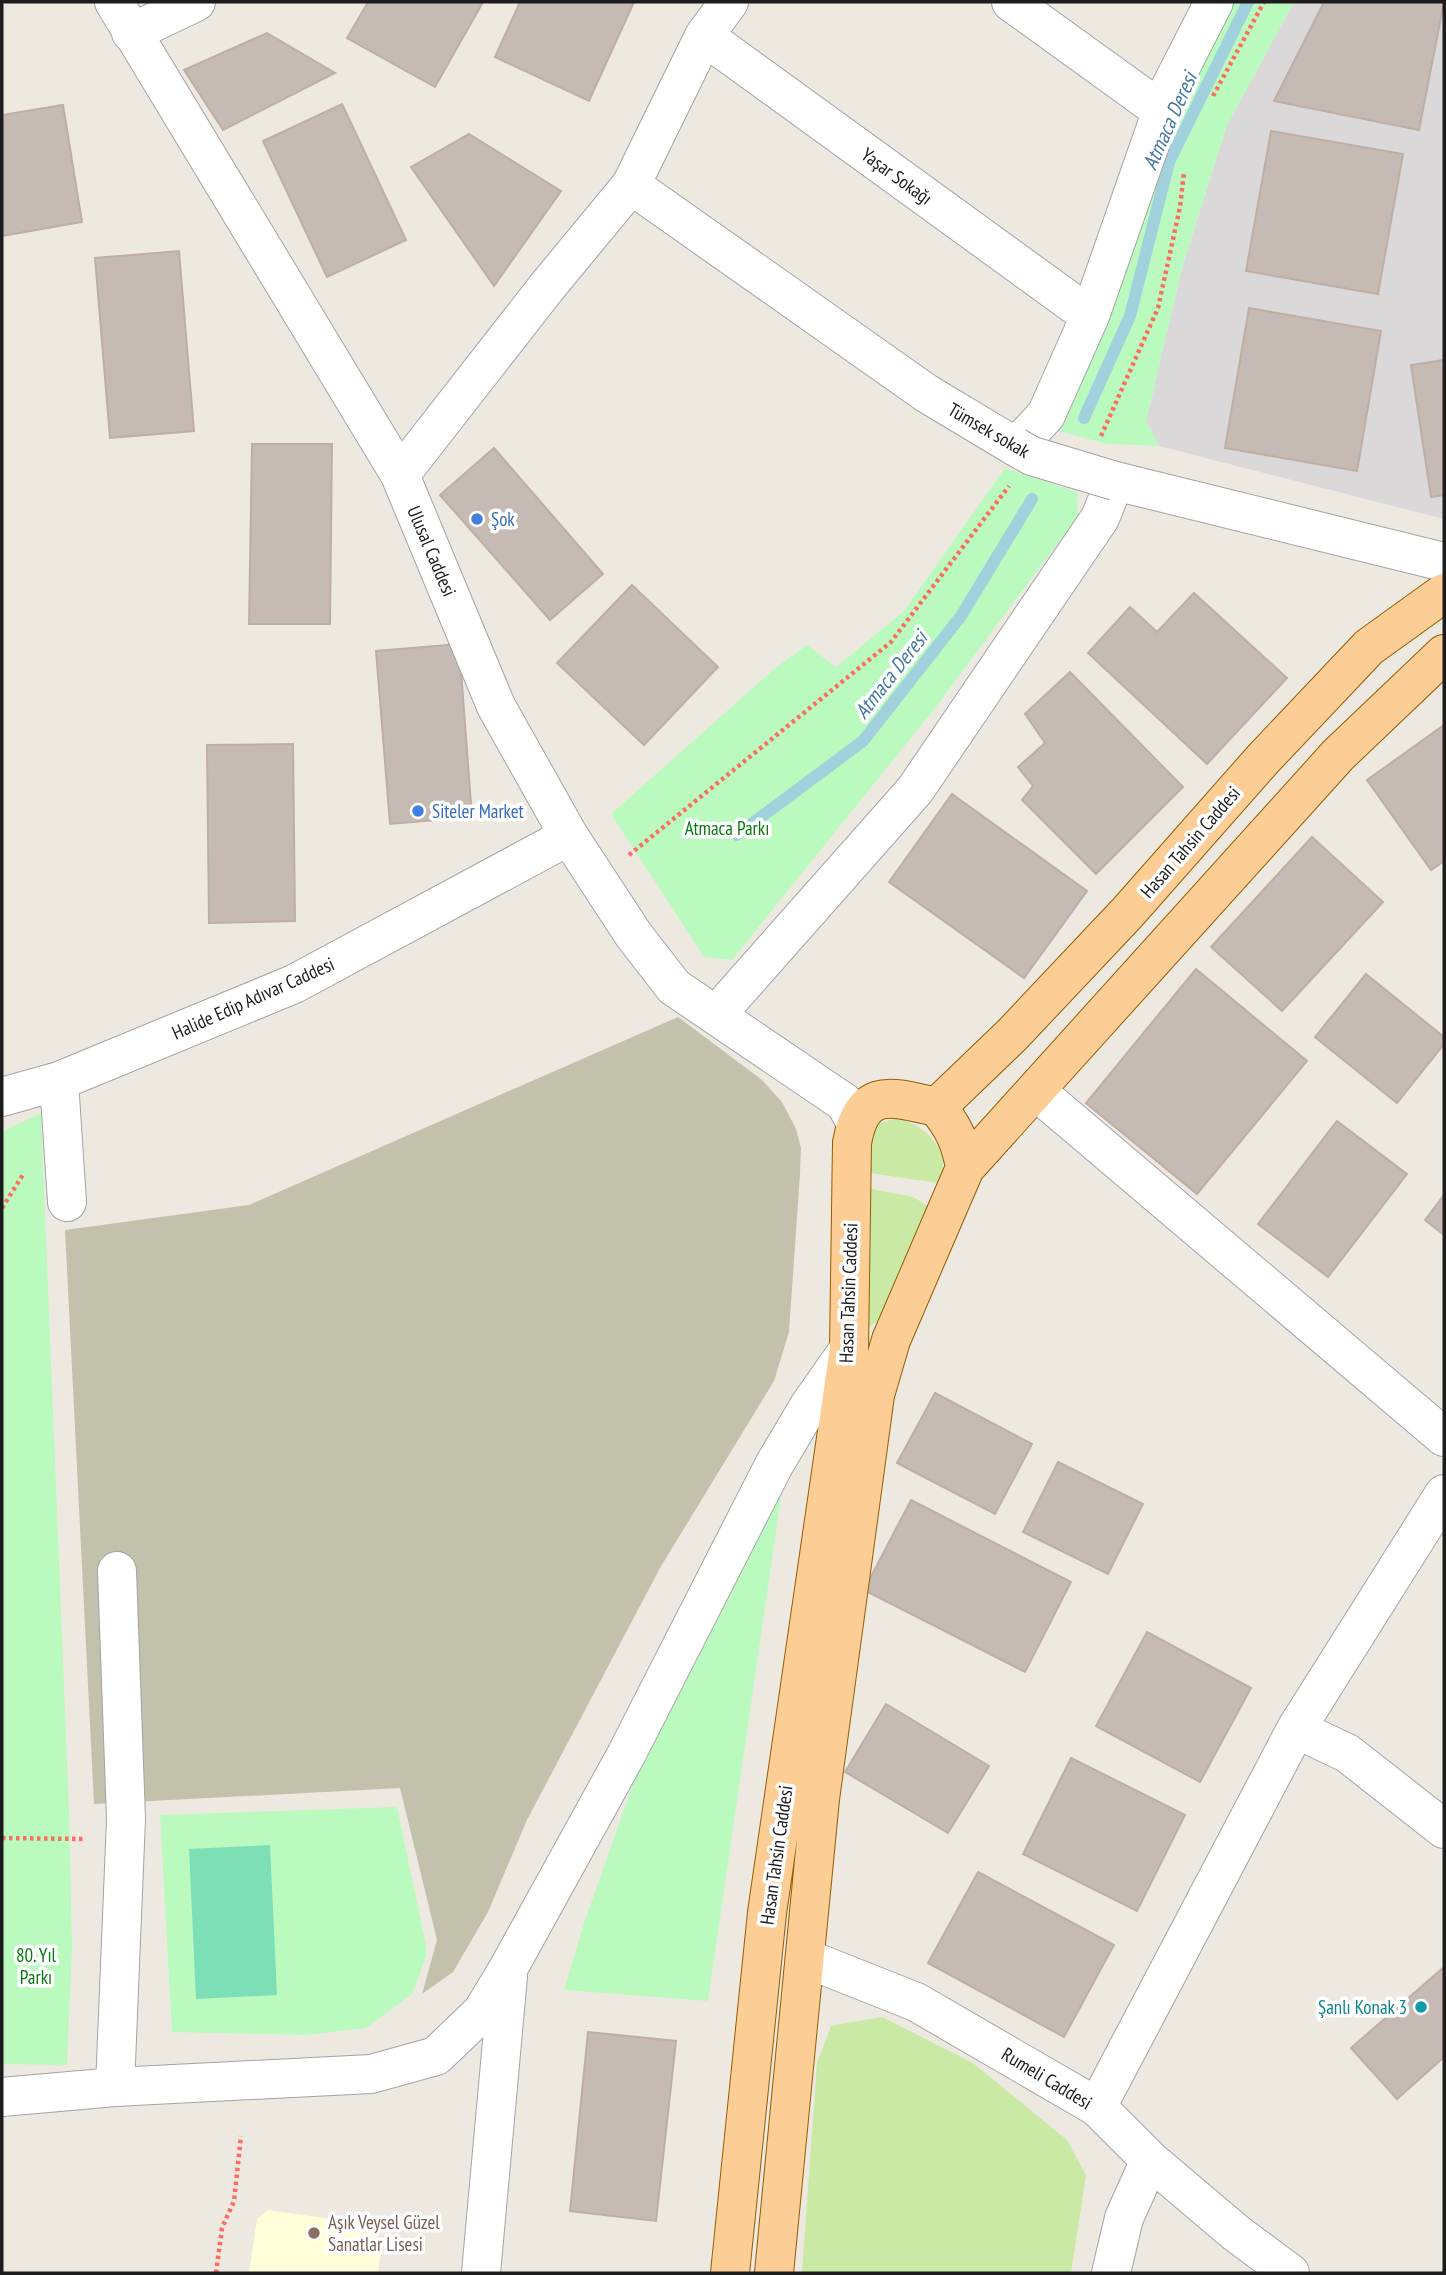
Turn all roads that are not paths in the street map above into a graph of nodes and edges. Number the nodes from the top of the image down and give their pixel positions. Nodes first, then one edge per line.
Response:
1 (196, 2) edge
2 (729, 2) edge
3 (1011, 2) edge
4 (1214, 2) edge
5 (122, 18) edge
6 (705, 36) junction
7 (1162, 111) junction
8 (631, 185) junction
9 (1090, 316) junction
10 (1016, 447) junction
11 (400, 475) junction
12 (1115, 481) junction
13 (1444, 562) edge
14 (1444, 593) edge
15 (1444, 654) edge
16 (569, 836) junction
17 (716, 1015) junction
18 (786, 1060) junction
19 (60, 1081) junction
20 (1036, 1091) junction
21 (887, 1096) junction
22 (2, 1097) edge
23 (936, 1107) junction
24 (856, 1123) junction
25 (965, 1168) junction
26 (67, 1202) dead end
27 (891, 1340) junction
28 (849, 1349) junction
29 (1444, 1437) edge
30 (1444, 1494) edge
31 (117, 1571) dead end
32 (1296, 1729) junction
33 (1444, 1829) edge
34 (804, 1958) junction
35 (509, 1967) junction
36 (115, 2087) junction
37 (2, 2097) edge
38 (1097, 2107) junction
39 (1150, 2160) junction
40 (481, 2273) edge
41 (730, 2273) edge
42 (774, 2273) edge
43 (1111, 2273) edge
44 (1290, 2273) edge

1 - 5 street
2 - 6 street
3 - 7 street
4 - 7 street
5 - 11 street, Ulusal Caddesi
6 - 8 street
6 - 9 street, Yaşar Sokağı
7 - 9 street
8 - 10 street, Tümsek sokak
8 - 11 street
9 - 10 street
10 - 12 street, Tümsek sokak, bridge
11 - 16 street, Ulusal Caddesi
12 - 13 street, Tümsek sokak
12 - 17 street
14 - 23 main road, Hasan Tahsin Caddesi
15 - 20 main road, Hasan Tahsin Caddesi
16 - 17 street, Ulusal Caddesi
16 - 19 street, Halide Edip Adıvar Caddesi
17 - 18 street, Ulusal Caddesi
18 - 21 street
18 - 24 street
19 - 22 street, Halide Edip Adıvar Caddesi
19 - 26 street
20 - 25 main road, Hasan Tahsin Caddesi
20 - 29 street
21 - 23 main road
21 - 24 main road
23 - 25 main road
24 - 28 main road, Hasan Tahsin Caddesi
25 - 27 main road, Hasan Tahsin Caddesi
27 - 28 main road
27 - 34 main road, Hasan Tahsin Caddesi
28 - 35 street
28 - 41 main road, Hasan Tahsin Caddesi
30 - 32 street
31 - 36 street
32 - 33 street
32 - 38 street
34 - 38 street, Rumeli Caddesi
34 - 42 main road, Hasan Tahsin Caddesi
35 - 36 street
35 - 40 street
36 - 37 street
38 - 39 street, Rumeli Caddesi
39 - 43 street
39 - 44 street, Rumeli Caddesi

